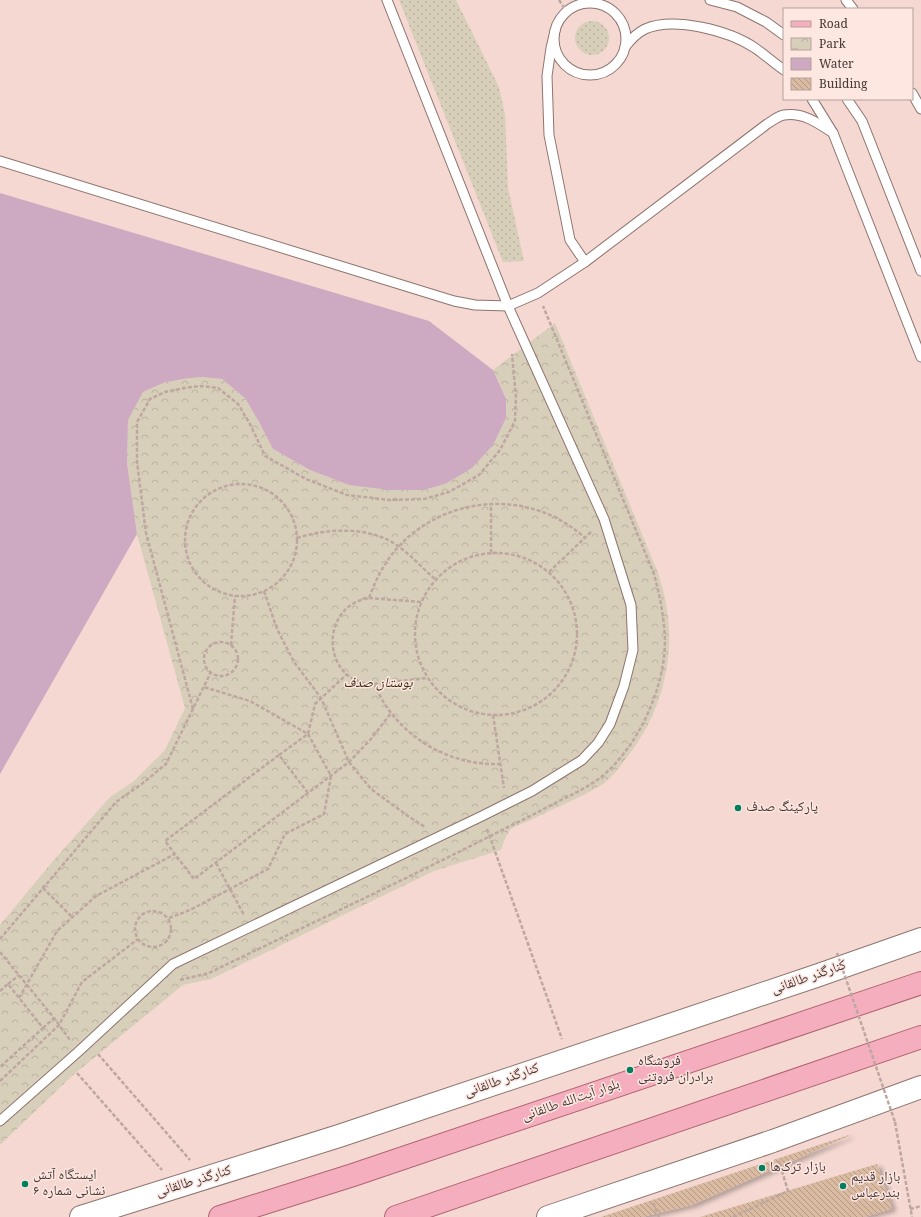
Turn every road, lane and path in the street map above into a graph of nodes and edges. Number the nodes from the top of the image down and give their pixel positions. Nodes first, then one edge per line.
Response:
1 (386, 0) edge
2 (559, 0) edge
3 (610, 0) edge
4 (710, 0) edge
5 (846, 0) edge
6 (588, 2) edge
7 (852, 8) edge
8 (568, 12) junction
9 (556, 31) junction
10 (783, 34) edge
11 (625, 47) junction
12 (783, 69) edge
13 (913, 95) edge
14 (813, 100) edge
15 (848, 100) edge
16 (921, 109) edge
17 (833, 133) junction
18 (0, 161) edge
19 (586, 262) junction
20 (921, 271) edge
21 (538, 293) junction
22 (508, 306) junction
23 (512, 352) dead end
24 (921, 357) edge
25 (491, 503) junction
26 (604, 519) junction
27 (297, 538) junction
28 (585, 538) junction
29 (398, 546) junction
30 (491, 553) junction
31 (549, 572) junction
32 (435, 579) junction
33 (264, 591) junction
34 (235, 596) junction
35 (369, 598) junction
36 (421, 602) junction
37 (231, 645) junction
38 (211, 672) junction
39 (347, 674) junction
40 (427, 678) junction
41 (374, 684) junction
42 (204, 687) junction
43 (321, 698) junction
44 (193, 709) junction
45 (391, 713) junction
46 (493, 715) junction
47 (308, 734) junction
48 (278, 755) junction
49 (349, 762) junction
50 (501, 764) junction
51 (331, 776) junction
52 (308, 794) junction
53 (507, 804) junction
54 (482, 816) junction
55 (510, 826) junction
56 (440, 836) junction
57 (489, 837) junction
58 (462, 850) junction
59 (175, 854) junction
60 (216, 863) junction
61 (43, 888) junction
62 (230, 889) junction
63 (72, 917) junction
64 (169, 918) junction
65 (251, 927) junction
66 (0, 939) edge
67 (138, 939) junction
68 (921, 939) edge
69 (0, 952) edge
70 (837, 953) dead end
71 (19, 975) junction
72 (921, 983) edge
73 (8, 984) junction
74 (27, 984) junction
75 (174, 985) dead end
76 (0, 991) edge
77 (19, 998) junction
78 (54, 1018) junction
79 (59, 1025) junction
80 (43, 1028) junction
81 (921, 1037) edge
82 (564, 1046) dead end
83 (78, 1052) junction
84 (97, 1052) dead end
85 (0, 1067) edge
86 (76, 1071) dead end
87 (0, 1081) edge
88 (921, 1087) edge
89 (0, 1121) edge
90 (773, 1141) junction
91 (194, 1163) dead end
92 (164, 1172) dead end
93 (458, 1196) junction
94 (921, 1206) edge
95 (910, 1209) junction
96 (81, 1217) edge
97 (220, 1217) edge
98 (396, 1217) edge
99 (438, 1217) edge
100 (548, 1217) edge
101 (733, 1217) edge
102 (912, 1217) edge

1 - 22 lane
2 - 8 path
3 - 6 lane
4 - 10 lane
5 - 7 lane
6 - 8 lane
6 - 11 lane
8 - 9 lane
9 - 11 lane
9 - 19 lane
11 - 12 lane
13 - 16 lane
14 - 17 lane
15 - 20 lane
17 - 19 lane
17 - 24 lane
18 - 22 lane
19 - 21 lane
21 - 22 lane
21 - 55 path
22 - 26 lane
23 - 44 path
25 - 28 path
25 - 29 path
25 - 30 path
26 - 28 path
26 - 53 lane
27 - 29 path
27 - 33 path
27 - 34 path
28 - 31 path
29 - 32 path
29 - 35 path
30 - 31 path
30 - 32 path
31 - 46 path
32 - 36 path
33 - 34 path
33 - 43 path
34 - 37 path
35 - 36 path
35 - 39 path
36 - 40 path
37 - 38 path
37 - 38 path
38 - 42 path
39 - 41 path
39 - 43 path
40 - 41 path
40 - 46 path
41 - 45 path
42 - 44 path
42 - 47 path
43 - 47 path
43 - 49 path
44 - 61 path
45 - 49 path
45 - 50 path
46 - 50 path
47 - 48 path
47 - 51 path
48 - 52 path
48 - 59 path
49 - 51 path
49 - 56 path
50 - 53 path
51 - 52 path
51 - 62 path
52 - 60 path
53 - 54 lane
53 - 55 path
54 - 56 lane
54 - 57 path
55 - 57 path
56 - 58 path
56 - 65 lane
57 - 58 path
57 - 82 path
58 - 75 path
59 - 60 path
59 - 63 path
60 - 62 path
61 - 63 path
61 - 66 path
62 - 64 path
62 - 65 path
63 - 74 path
64 - 67 path
64 - 67 path
65 - 83 lane
67 - 79 path
68 - 96 street, کنارگذر طالقانی
69 - 71 path
70 - 95 path, bridge
71 - 73 path
71 - 74 path
72 - 97 main road, بلوار آیت‌الله طالقانی
73 - 76 path
73 - 77 path
74 - 77 path
74 - 78 path
77 - 80 path
78 - 79 path
78 - 80 path
79 - 83 path
79 - 87 path
80 - 85 path
81 - 93 main road
83 - 89 lane
84 - 91 path
86 - 92 path
88 - 90 street
90 - 100 street
90 - 101 path
93 - 98 main road
93 - 99 main road
94 - 95 path
95 - 102 path

